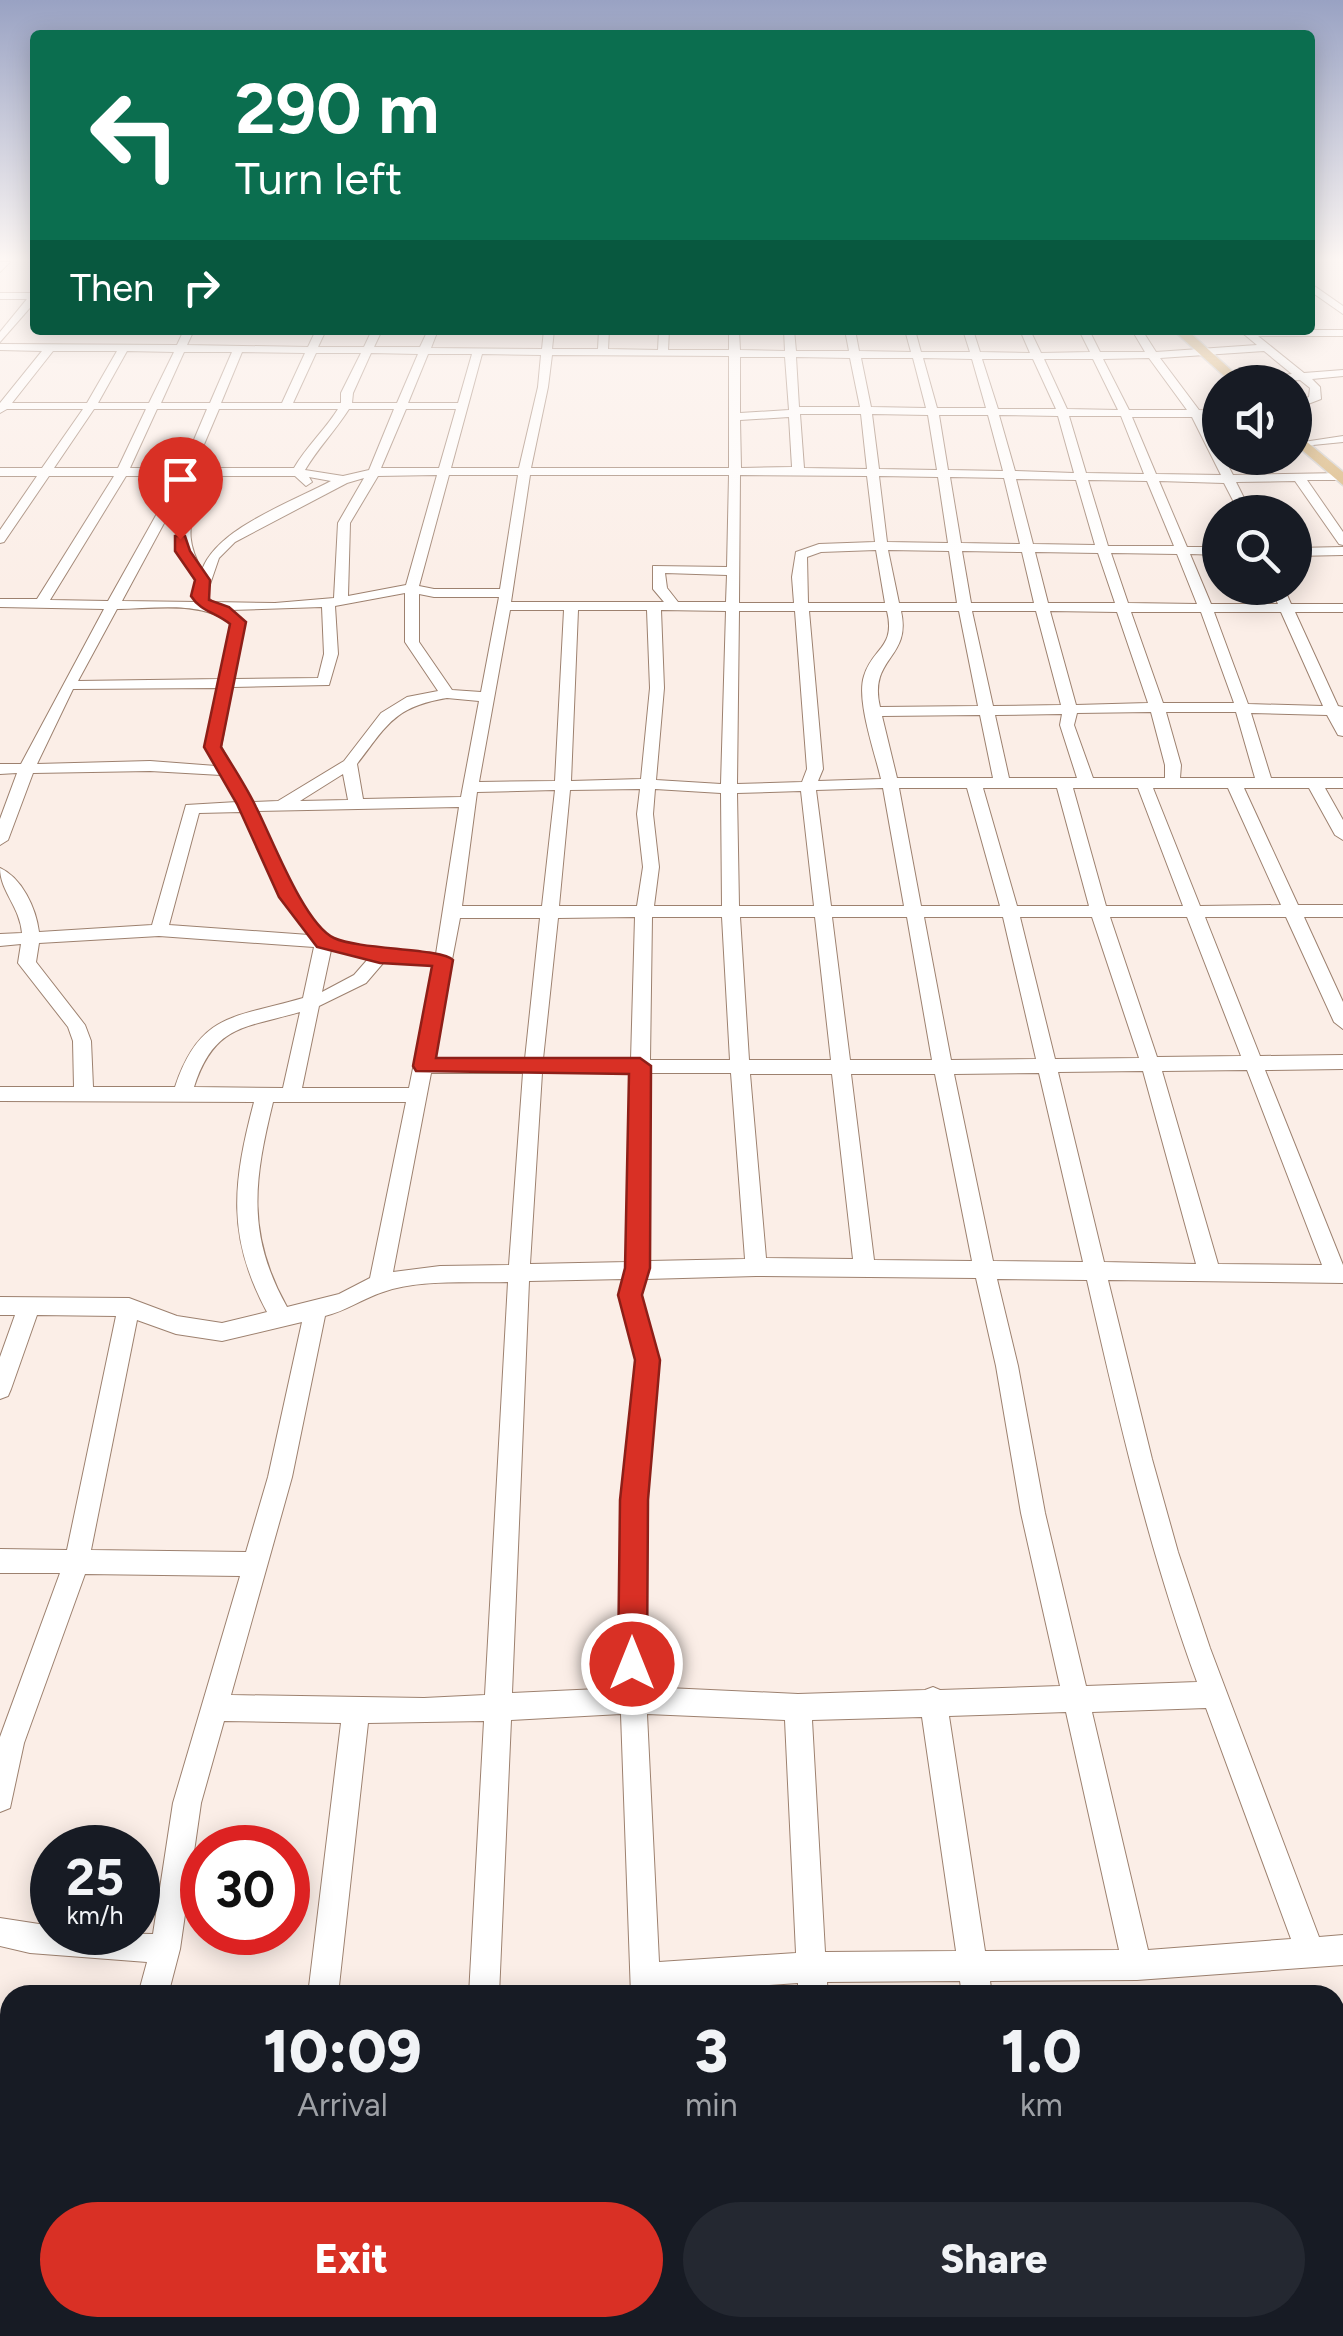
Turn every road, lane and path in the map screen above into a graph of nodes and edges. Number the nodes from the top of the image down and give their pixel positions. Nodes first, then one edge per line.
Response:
1 (31, 371) edge
2 (111, 371) edge
3 (171, 371) edge
4 (230, 371) edge
5 (303, 371) edge
6 (359, 371) edge
7 (418, 371) edge
8 (477, 371) edge
9 (544, 371) edge
10 (735, 371) edge
11 (792, 371) edge
12 (858, 371) edge
13 (921, 371) edge
14 (980, 371) edge
15 (1045, 371) edge
16 (1104, 371) edge
17 (1163, 371) edge
18 (1338, 373) edge
19 (1312, 375) edge
20 (1343, 384) edge
21 (286, 405) junction
22 (92, 406) junction
23 (154, 406) junction
24 (346, 406) junction
25 (403, 406) junction
26 (462, 406) junction
27 (217, 407) junction
28 (2, 408) edge
29 (866, 411) junction
30 (796, 412) junction
31 (933, 412) junction
32 (992, 412) junction
33 (1063, 413) junction
34 (1124, 413) junction
35 (1196, 414) junction
36 (1202, 414) edge
37 (737, 417) junction
38 (1202, 425) edge
39 (1343, 439) edge
40 (1312, 442) edge
41 (1312, 453) edge
42 (123, 470) junction
43 (0, 472) edge
44 (46, 472) junction
45 (298, 472) junction
46 (374, 472) junction
47 (446, 472) junction
48 (798, 472) junction
49 (186, 473) junction
50 (524, 473) junction
51 (737, 474) junction
52 (872, 474) junction
53 (943, 475) junction
54 (1226, 475) edge
55 (1010, 476) junction
56 (1082, 477) junction
57 (1151, 478) junction
58 (1299, 478) junction
59 (1341, 478) edge
60 (1227, 479) junction
61 (342, 480) junction
62 (315, 492) junction
63 (1236, 495) edge
64 (0, 540) edge
65 (1343, 541) edge
66 (881, 546) junction
67 (956, 548) junction
68 (1026, 548) junction
69 (1103, 548) junction
70 (1180, 550) junction
71 (1202, 551) edge
72 (1343, 551) edge
73 (1312, 552) edge
74 (734, 571) junction
75 (202, 580) junction
76 (412, 588) junction
77 (368, 598) junction
78 (505, 599) junction
79 (334, 601) junction
80 (114, 602) junction
81 (0, 603) edge
82 (203, 604) junction
83 (1286, 605) edge
84 (40, 606) junction
85 (275, 607) junction
86 (572, 607) junction
87 (654, 607) junction
88 (675, 607) junction
89 (730, 607) junction
90 (802, 608) junction
91 (896, 608) junction
92 (966, 608) junction
93 (1040, 608) junction
94 (1123, 608) junction
95 (1206, 608) junction
96 (1288, 608) junction
97 (1343, 608) edge
98 (410, 617) junction
99 (238, 632) junction
100 (223, 683) junction
101 (68, 685) junction
102 (447, 694) junction
103 (486, 697) junction
104 (1155, 708) junction
105 (1243, 709) junction
106 (1070, 710) junction
107 (987, 711) junction
108 (1337, 711) edge
109 (873, 712) junction
110 (1343, 732) edge
111 (349, 764) junction
112 (0, 770) edge
113 (26, 770) junction
114 (226, 771) junction
115 (1343, 782) edge
116 (890, 783) junction
117 (648, 784) junction
118 (974, 784) junction
119 (1002, 784) junction
120 (1064, 784) junction
121 (1144, 784) junction
122 (1315, 784) junction
123 (1086, 785) junction
124 (1172, 785) junction
125 (1234, 785) junction
126 (1266, 785) junction
127 (563, 786) junction
128 (808, 786) junction
129 (729, 789) junction
130 (469, 795) junction
131 (356, 803) junction
132 (246, 804) junction
133 (283, 804) junction
134 (1343, 835) edge
135 (0, 840) edge
136 (0, 872) edge
137 (642, 910) junction
138 (1292, 910) junction
139 (1343, 910) edge
140 (548, 911) junction
141 (732, 911) junction
142 (913, 911) junction
143 (453, 912) junction
144 (824, 912) junction
145 (1010, 912) junction
146 (1194, 912) junction
147 (1100, 914) junction
148 (160, 930) junction
149 (34, 936) junction
150 (0, 940) edge
151 (324, 942) junction
152 (380, 956) junction
153 (443, 960) junction
154 (312, 1004) junction
155 (1343, 1022) edge
156 (1253, 1061) junction
157 (1343, 1062) edge
158 (1150, 1063) junction
159 (1048, 1064) junction
160 (424, 1066) junction
161 (640, 1066) junction
162 (741, 1067) junction
163 (842, 1067) junction
164 (944, 1067) junction
165 (533, 1068) junction
166 (0, 1094) edge
167 (418, 1094) junction
168 (182, 1095) junction
169 (84, 1096) junction
170 (291, 1096) junction
171 (264, 1097) junction
172 (756, 1267) junction
173 (638, 1268) junction
174 (987, 1268) junction
175 (866, 1269) junction
176 (1096, 1270) junction
177 (519, 1272) junction
178 (1210, 1274) junction
179 (1340, 1274) edge
180 (380, 1283) junction
181 (0, 1306) edge
182 (29, 1306) junction
183 (129, 1307) junction
184 (315, 1310) junction
185 (282, 1319) junction
186 (0, 1389) edge
187 (0, 1561) edge
188 (77, 1561) junction
189 (255, 1564) junction
190 (1216, 1695) junction
191 (1074, 1698) junction
192 (635, 1700) junction
193 (933, 1700) junction
194 (498, 1705) junction
195 (798, 1707) junction
196 (214, 1708) junction
197 (356, 1710) junction
198 (0, 1798) edge
199 (0, 1932) edge
200 (165, 1949) junction
201 (1343, 1950) edge
202 (1310, 1952) junction
203 (1137, 1965) junction
204 (812, 1981) edge
205 (975, 1981) edge
206 (156, 1985) edge
207 (324, 1985) edge
208 (484, 1985) edge
209 (646, 1985) edge
210 (701, 1985) edge

1 - 28 street
2 - 22 street
3 - 23 street
4 - 27 street
5 - 21 street
6 - 24 street
7 - 25 street
8 - 26 street
9 - 50 street
10 - 37 street
11 - 30 street
12 - 29 street
13 - 31 street
14 - 32 street
15 - 33 street
16 - 34 street
17 - 35 street
18 - 19 street
18 - 20 street
21 - 24 street
21 - 27 street
22 - 23 street
22 - 28 street
22 - 44 street
23 - 27 street
23 - 42 street
24 - 25 street
24 - 45 street
25 - 26 street
25 - 46 street
26 - 47 street
27 - 49 street
29 - 30 street
29 - 31 street
29 - 52 street
30 - 37 street
30 - 48 street
31 - 32 street
31 - 53 street
32 - 33 street
32 - 55 street
33 - 34 street
33 - 56 street
34 - 35 street
34 - 57 street
35 - 36 street
35 - 38 street
37 - 51 street
39 - 40 street
41 - 59 main road
42 - 44 street
42 - 49 street
42 - 84 street
43 - 44 street
44 - 64 street
45 - 49 street
45 - 61 street
45 - 62 street
46 - 47 street
46 - 61 street
46 - 79 street
47 - 50 street
47 - 76 street
48 - 51 street
48 - 52 street
49 - 75 street
49 - 80 street
50 - 51 street
50 - 78 street
51 - 74 street
52 - 53 street
52 - 66 street
53 - 55 street
53 - 67 street
54 - 60 street
55 - 56 street
55 - 68 street
56 - 57 street
56 - 69 street
57 - 60 street
57 - 70 street
58 - 59 street
58 - 60 street
58 - 65 street
60 - 63 street
61 - 62 street
62 - 75 street
66 - 67 street
66 - 90 street
66 - 91 street
67 - 68 street
67 - 92 street
68 - 69 street
68 - 93 street
69 - 70 street
69 - 94 street
70 - 71 street
70 - 95 street
72 - 73 street
74 - 88 street
74 - 89 street
75 - 82 street
76 - 77 street
76 - 78 street
76 - 98 street
77 - 79 street
77 - 98 street
78 - 86 street
78 - 103 street
79 - 85 street
79 - 100 street
80 - 82 street
80 - 84 street
80 - 101 street
81 - 84 street
82 - 85 street
82 - 99 street
83 - 96 street
85 - 99 street
86 - 87 street
86 - 127 street
87 - 88 street
87 - 117 street
88 - 89 street
89 - 90 street
89 - 129 street
90 - 91 street
90 - 128 street
91 - 92 street
91 - 109 street
92 - 93 street
92 - 107 street
93 - 94 street
93 - 106 street
94 - 95 street
94 - 104 street
95 - 96 street
95 - 105 street
96 - 97 street
96 - 108 street
98 - 102 street
99 - 100 street
100 - 101 street
100 - 114 street
101 - 113 street
102 - 103 street
102 - 111 street
103 - 130 street
104 - 105 street
104 - 106 street
104 - 124 street
105 - 108 street
105 - 126 street
106 - 107 street
106 - 123 street
107 - 109 street
107 - 119 street
108 - 110 street
109 - 116 street
111 - 131 street
111 - 133 street
112 - 113 street
113 - 114 street
113 - 135 street
114 - 132 street
115 - 122 street
116 - 118 street
116 - 128 street
116 - 142 street
117 - 127 street
117 - 129 street
117 - 137 street
118 - 119 street
118 - 145 street
119 - 120 street
120 - 123 street
120 - 147 street
121 - 123 street
121 - 124 street
121 - 146 street
122 - 126 street
122 - 134 street
124 - 125 street
125 - 126 street
125 - 138 street
127 - 130 street
127 - 140 street
128 - 129 street
128 - 144 street
129 - 141 street
130 - 131 street
130 - 143 street
131 - 133 street
132 - 133 street
132 - 148 street
132 - 151 street
136 - 149 street
137 - 140 street
137 - 141 street
137 - 161 street
138 - 139 street
138 - 146 street
138 - 155 street
140 - 143 street
140 - 165 street
141 - 144 street
141 - 162 street
142 - 144 street
142 - 145 street
142 - 164 street
143 - 153 street
144 - 163 street
145 - 147 street
145 - 159 street
146 - 147 street
146 - 156 street
147 - 158 street
148 - 149 street
148 - 151 street
149 - 150 street
149 - 169 street
151 - 152 street
151 - 154 street
152 - 153 street
152 - 154 street
153 - 160 street
154 - 168 street
154 - 170 street
156 - 157 street
156 - 158 street
156 - 179 street
158 - 159 street
158 - 178 street
159 - 164 street
159 - 176 street
160 - 165 street
160 - 167 street
161 - 162 street
161 - 165 street
161 - 173 street
162 - 163 street
162 - 172 street
163 - 164 street
163 - 175 street
164 - 174 street
165 - 177 street
166 - 169 street
167 - 170 street
167 - 180 street
168 - 169 street
168 - 171 street
170 - 171 street
171 - 185 street
172 - 173 street
172 - 175 street
173 - 177 street
173 - 192 street
174 - 175 street
174 - 176 street
174 - 191 street
176 - 178 street
176 - 190 street
177 - 180 street
177 - 194 street
178 - 179 street
180 - 184 street
181 - 182 street
182 - 183 street
182 - 186 street
183 - 185 street
183 - 188 street
184 - 185 street
184 - 189 street
187 - 188 street
188 - 189 street
188 - 198 street
189 - 196 street
190 - 191 street
190 - 202 street
191 - 193 street
191 - 203 street
192 - 194 street
192 - 195 street
192 - 209 street
193 - 195 street
193 - 205 street
194 - 197 street
194 - 208 street
195 - 204 street
196 - 197 street
196 - 200 street
197 - 207 street
199 - 200 street
200 - 206 street
201 - 202 street
202 - 203 street
203 - 205 street
204 - 205 street
204 - 210 street

